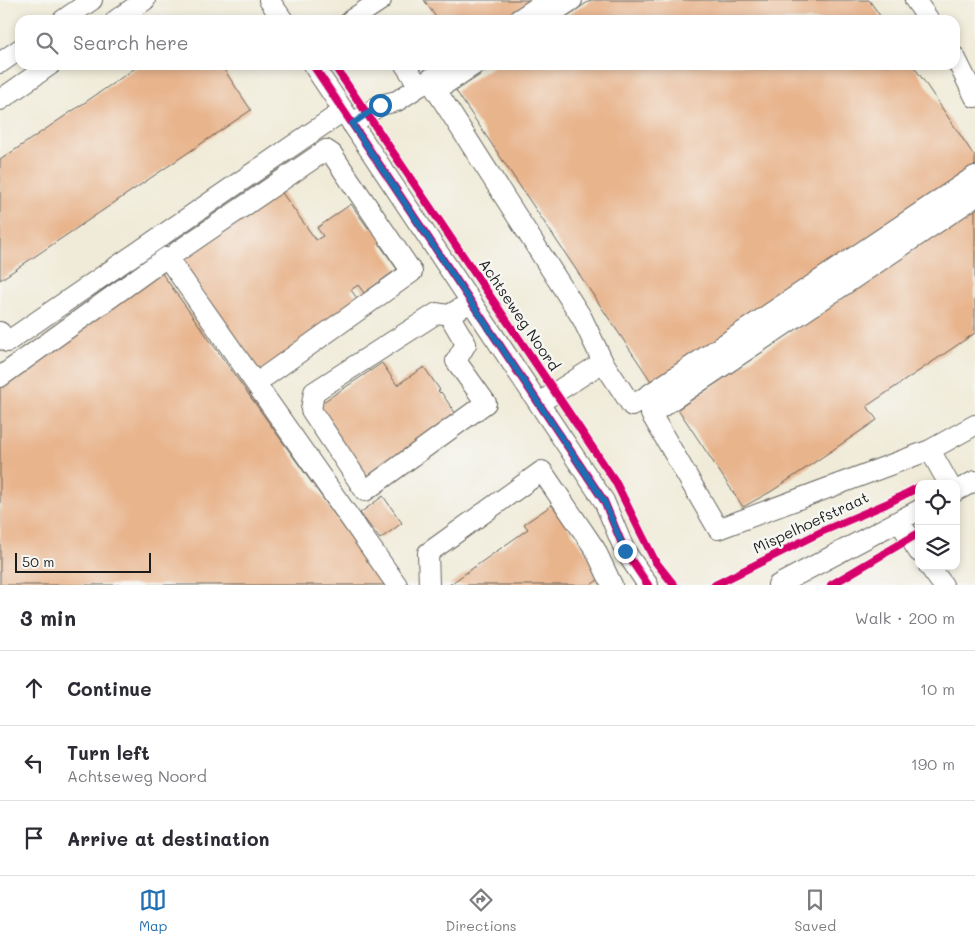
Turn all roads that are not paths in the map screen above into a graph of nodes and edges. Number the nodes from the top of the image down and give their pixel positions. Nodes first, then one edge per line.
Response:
1 (92, 0) edge
2 (145, 0) edge
3 (269, 0) edge
4 (548, 0) edge
5 (572, 0) edge
6 (915, 0) edge
7 (374, 10) edge
8 (70, 15) edge
9 (123, 15) edge
10 (280, 15) edge
11 (362, 15) edge
12 (526, 15) edge
13 (550, 15) edge
14 (926, 15) edge
15 (15, 52) edge
16 (0, 63) edge
17 (960, 67) edge
18 (43, 70) edge
19 (316, 70) edge
20 (432, 70) edge
21 (443, 70) edge
22 (466, 70) edge
23 (410, 73) edge
24 (975, 97) edge
25 (0, 100) edge
26 (380, 105) junction
27 (348, 118) junction
28 (369, 149) junction
29 (341, 167) junction
30 (975, 176) edge
31 (975, 197) edge
32 (177, 252) dead end
33 (439, 253) junction
34 (411, 270) junction
35 (471, 302) junction
36 (449, 315) junction
37 (0, 332) edge
38 (603, 362) junction
39 (266, 376) dead end
40 (0, 377) edge
41 (539, 403) junction
42 (975, 425) edge
43 (930, 450) junction
44 (947, 480) edge
45 (975, 481) edge
46 (960, 489) edge
47 (915, 512) edge
48 (899, 520) junction
49 (915, 546) edge
50 (932, 570) edge
51 (397, 585) edge
52 (429, 585) edge
53 (612, 585) edge
54 (648, 585) edge
55 (778, 585) edge
56 (943, 585) edge

1 - 8 street
2 - 9 street
3 - 10 street
4 - 12 street
5 - 13 street
6 - 14 street
7 - 11 street
15 - 16 street
17 - 24 street
18 - 25 street
19 - 27 street
20 - 23 street
21 - 26 street
22 - 38 street
23 - 26 street
26 - 27 street
27 - 28 street
27 - 37 street
28 - 29 street
28 - 33 street
29 - 32 street
29 - 34 street
30 - 38 street
31 - 43 street
33 - 34 street
33 - 35 street
34 - 39 street
35 - 36 street
35 - 41 street
36 - 36 street
38 - 41 street
40 - 51 street
41 - 54 street
42 - 43 street
43 - 44 street
45 - 46 street
47 - 48 street
48 - 49 street
48 - 55 street
50 - 56 street
52 - 53 street

